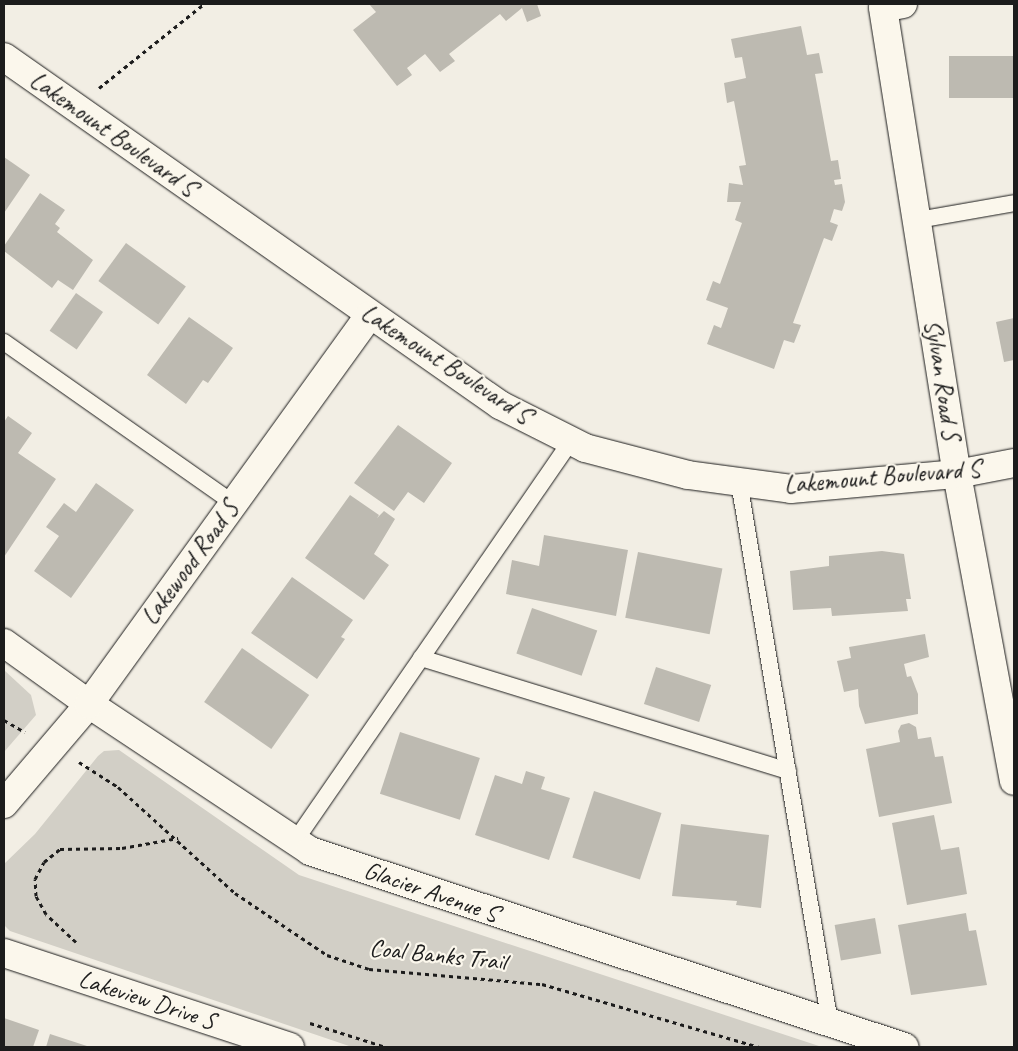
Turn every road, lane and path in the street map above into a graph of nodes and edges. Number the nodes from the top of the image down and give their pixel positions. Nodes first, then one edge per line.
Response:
1 (204, 4) edge
2 (893, 6) edge
3 (4, 57) edge
4 (75, 108) junction
5 (1014, 204) edge
6 (918, 220) junction
7 (369, 316) junction
8 (4, 342) edge
9 (571, 441) junction
10 (1014, 463) edge
11 (957, 474) junction
12 (739, 482) junction
13 (233, 503) junction
14 (4, 643) edge
15 (421, 658) junction
16 (1007, 703) edge
17 (89, 704) junction
18 (4, 720) edge
19 (52, 747) junction
20 (788, 771) junction
21 (1014, 781) edge
22 (4, 804) edge
23 (178, 838) junction
24 (295, 841) junction
25 (78, 944) dead end
26 (4, 954) edge
27 (300, 1020) dead end
28 (830, 1023) junction
29 (290, 1047) edge
30 (386, 1047) edge
31 (759, 1047) edge
32 (904, 1047) edge

1 - 4 path
2 - 6 street, Sylvan Road S
3 - 4 street, Lakemount Boulevard S
4 - 7 street, Lakemount Boulevard S
5 - 6 lane
6 - 11 street, Sylvan Road S
7 - 9 street, Lakemount Boulevard S
7 - 13 street, Lakewood Road S
8 - 13 lane
9 - 12 street, Lakemount Boulevard S
9 - 15 lane
10 - 11 street, Lakemount Boulevard S
11 - 12 street, Lakemount Boulevard S
11 - 16 street, Sylvan Road S
12 - 20 lane
13 - 17 street, Lakewood Road S
14 - 17 street, Glacier Avenue S
15 - 20 lane
15 - 24 lane
16 - 21 street, Sylvan Road S
17 - 19 street, Lakewood Road S
17 - 24 street, Glacier Avenue S
18 - 19 path, Coal Banks Trail
19 - 22 street, Lakewood Road S
19 - 23 path, Coal Banks Trail
20 - 28 lane
23 - 25 path
23 - 31 path, Coal Banks Trail
24 - 28 street, Glacier Avenue S
26 - 29 street, Lakeview Drive S
27 - 30 path
28 - 32 street, Glacier Avenue S

